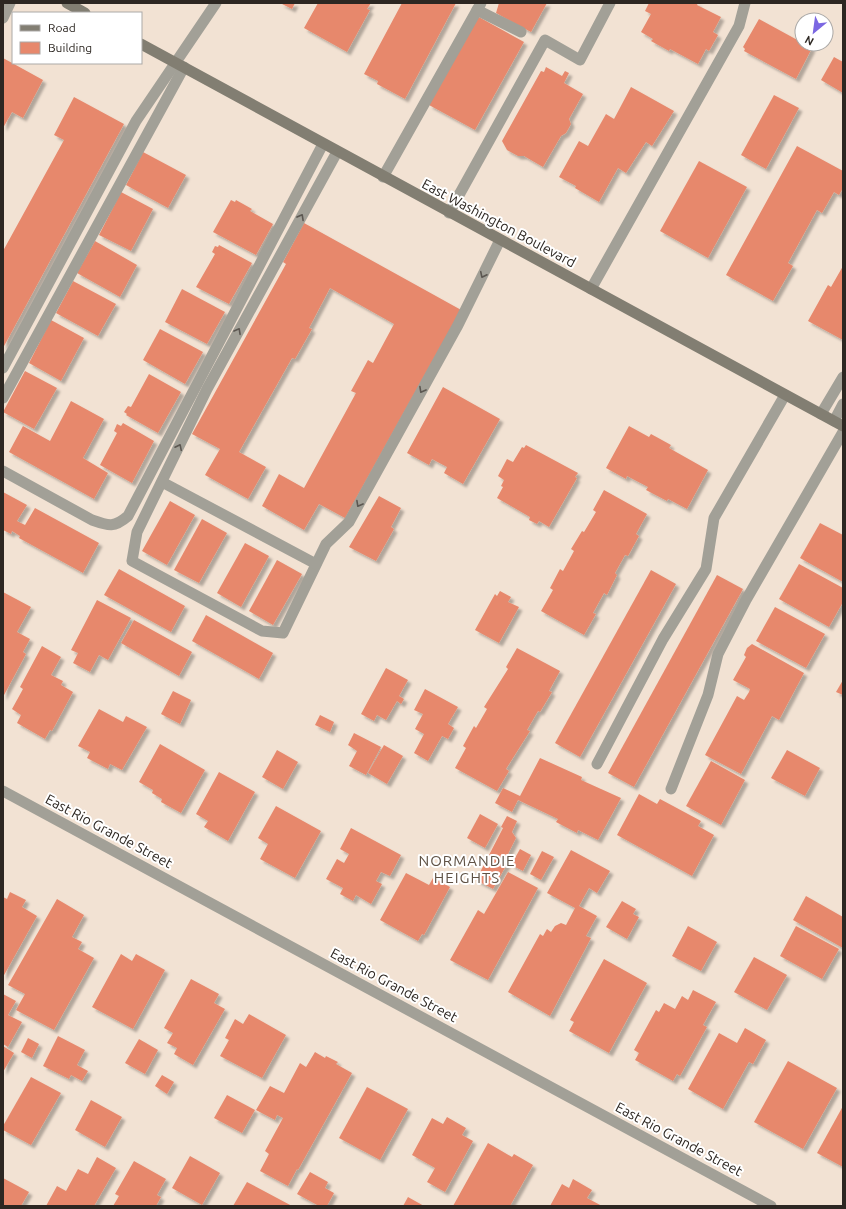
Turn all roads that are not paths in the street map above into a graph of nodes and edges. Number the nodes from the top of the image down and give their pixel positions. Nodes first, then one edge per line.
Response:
1 (10, 3) edge
2 (67, 3) edge
3 (216, 3) edge
4 (610, 3) edge
5 (745, 3) edge
6 (479, 6) edge
7 (83, 12) edge
8 (3, 18) edge
9 (521, 32) dead end
10 (142, 45) edge
11 (180, 65) junction
12 (323, 144) junction
13 (337, 152) junction
14 (383, 177) junction
15 (449, 213) junction
16 (500, 240) junction
17 (591, 289) junction
18 (3, 368) edge
19 (843, 377) edge
20 (785, 395) junction
21 (3, 398) edge
22 (843, 404) edge
23 (822, 414) junction
24 (838, 424) edge
25 (843, 432) edge
26 (3, 471) edge
27 (162, 482) junction
28 (316, 564) junction
29 (597, 764) dead end
30 (672, 790) dead end
31 (3, 791) edge
32 (771, 1206) edge

1 - 8 street
2 - 7 main road
3 - 11 street
4 - 15 street
5 - 17 street
6 - 9 street
6 - 14 street
10 - 11 main road, East Washington Boulevard
11 - 12 main road, East Washington Boulevard
11 - 18 street
11 - 21 street
12 - 13 main road, East Washington Boulevard
12 - 26 street
13 - 14 main road, East Washington Boulevard
27 -> 13 street
14 - 15 main road, East Washington Boulevard
15 - 16 main road, East Washington Boulevard
16 - 17 main road, East Washington Boulevard
16 -> 28 street
17 - 20 main road, East Washington Boulevard
19 - 23 street
20 - 23 main road, East Washington Boulevard
20 - 29 street
22 - 24 street
23 - 24 main road, East Washington Boulevard
25 - 30 street
27 - 28 street
27 - 28 street
31 - 32 street, East Rio Grande Street

